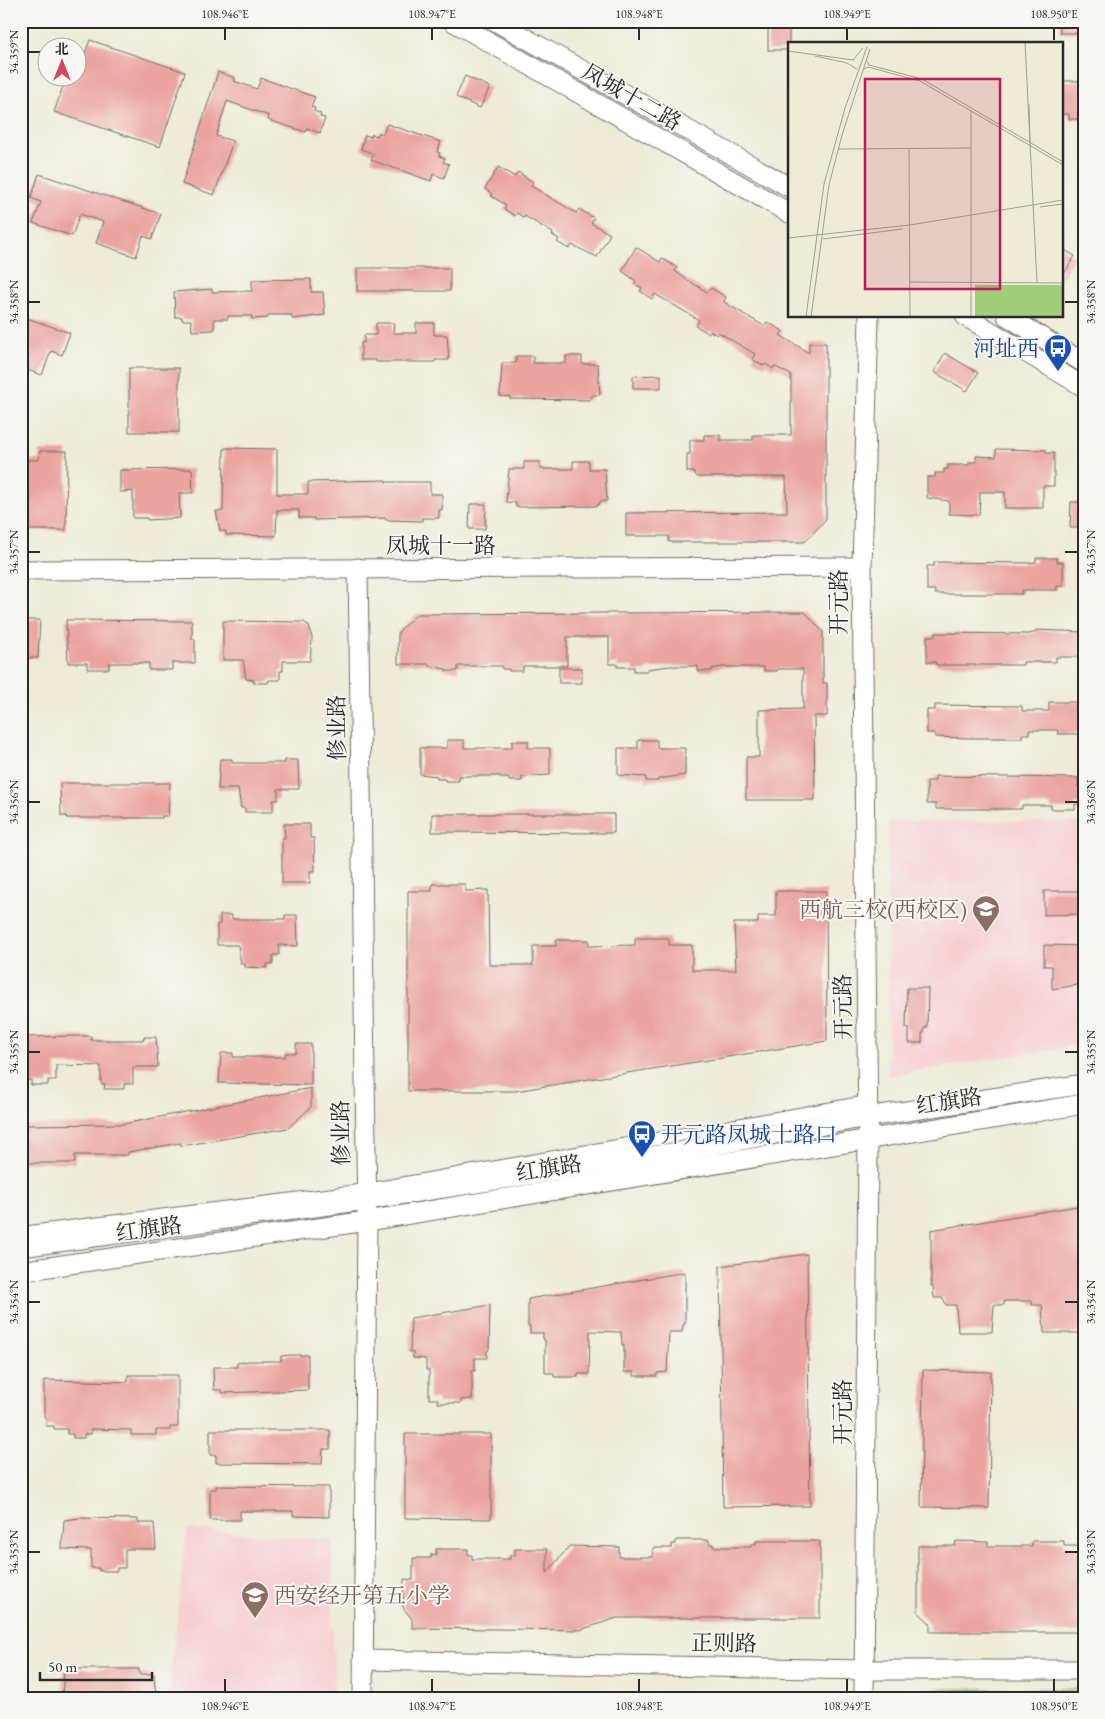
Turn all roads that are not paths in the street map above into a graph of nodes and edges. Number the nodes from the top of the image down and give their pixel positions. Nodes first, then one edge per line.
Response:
1 (452, 21) edge
2 (495, 21) edge
3 (788, 186) edge
4 (788, 212) edge
5 (868, 318) edge
6 (968, 318) edge
7 (1010, 318) edge
8 (1084, 363) edge
9 (1084, 387) edge
10 (862, 567) junction
11 (358, 568) junction
12 (21, 570) edge
13 (1084, 1084) edge
14 (1084, 1104) edge
15 (867, 1110) junction
16 (868, 1138) junction
17 (366, 1195) junction
18 (367, 1221) junction
19 (21, 1233) edge
20 (21, 1247) edge
21 (21, 1271) edge
22 (363, 1660) junction
23 (864, 1670) junction
24 (1084, 1670) edge
25 (363, 1698) edge
26 (864, 1698) edge

1 - 4 street, 凤城十二路
2 - 3 street, 凤城十二路
5 - 10 street, 开元路
6 - 9 street
7 - 8 street
10 - 11 street, 凤城十一路
10 - 15 street, 开元路
11 - 12 street, 凤城十一路
11 - 17 street, 修业路
13 - 15 street, 红旗路
14 - 16 street, 红旗路
15 - 16 street, 开元路
15 - 17 street, 红旗路
16 - 18 street, 红旗路
16 - 23 street, 开元路
17 - 18 street, 修业路
17 - 19 street
17 - 20 street, 红旗路
18 - 21 street, 红旗路
18 - 22 street, 修业路
22 - 23 street, 正则路
22 - 25 street, 修业路
23 - 24 street, 正则路
23 - 26 street, 开元路

